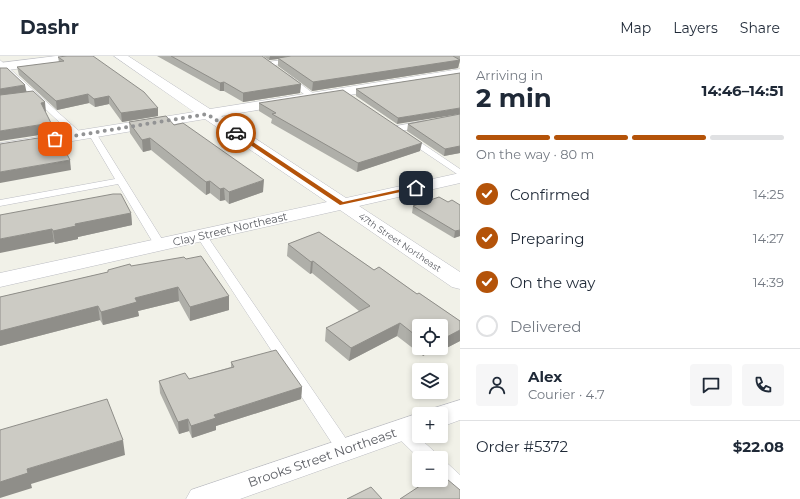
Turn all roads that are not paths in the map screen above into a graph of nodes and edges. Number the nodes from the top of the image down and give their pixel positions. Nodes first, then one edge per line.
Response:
1 (85, 56) edge
2 (120, 56) edge
3 (324, 56) edge
4 (2, 65) edge
5 (460, 72) edge
6 (314, 96) junction
7 (207, 114) junction
8 (431, 122) edge
9 (85, 134) junction
10 (0, 148) edge
11 (460, 173) edge
12 (460, 178) edge
13 (121, 181) junction
14 (0, 203) edge
15 (342, 204) junction
16 (201, 235) junction
17 (160, 244) junction
18 (0, 280) edge
19 (460, 282) edge
20 (460, 410) edge
21 (448, 414) edge
22 (409, 427) edge
23 (345, 450) junction
24 (425, 451) edge
25 (448, 475) edge
26 (460, 486) edge
27 (206, 498) edge

1 - 4 street
2 - 7 street, 47th Street Northeast
3 - 6 lane
4 - 9 lane
5 - 6 street
6 - 7 street
7 - 9 street
7 - 15 street, 47th Street Northeast
8 - 11 lane
9 - 10 street
9 - 13 lane
12 - 15 street, Clay Street Northeast
13 - 14 lane
13 - 17 lane
15 - 16 street, Clay Street Northeast
15 - 19 street, 47th Street Northeast
16 - 17 street, Clay Street Northeast
16 - 23 lane
17 - 18 street, Clay Street Northeast
20 - 21 street
22 - 23 street, Brooks Street Northeast
22 - 24 lane
23 - 27 street, Brooks Street Northeast
25 - 26 lane

